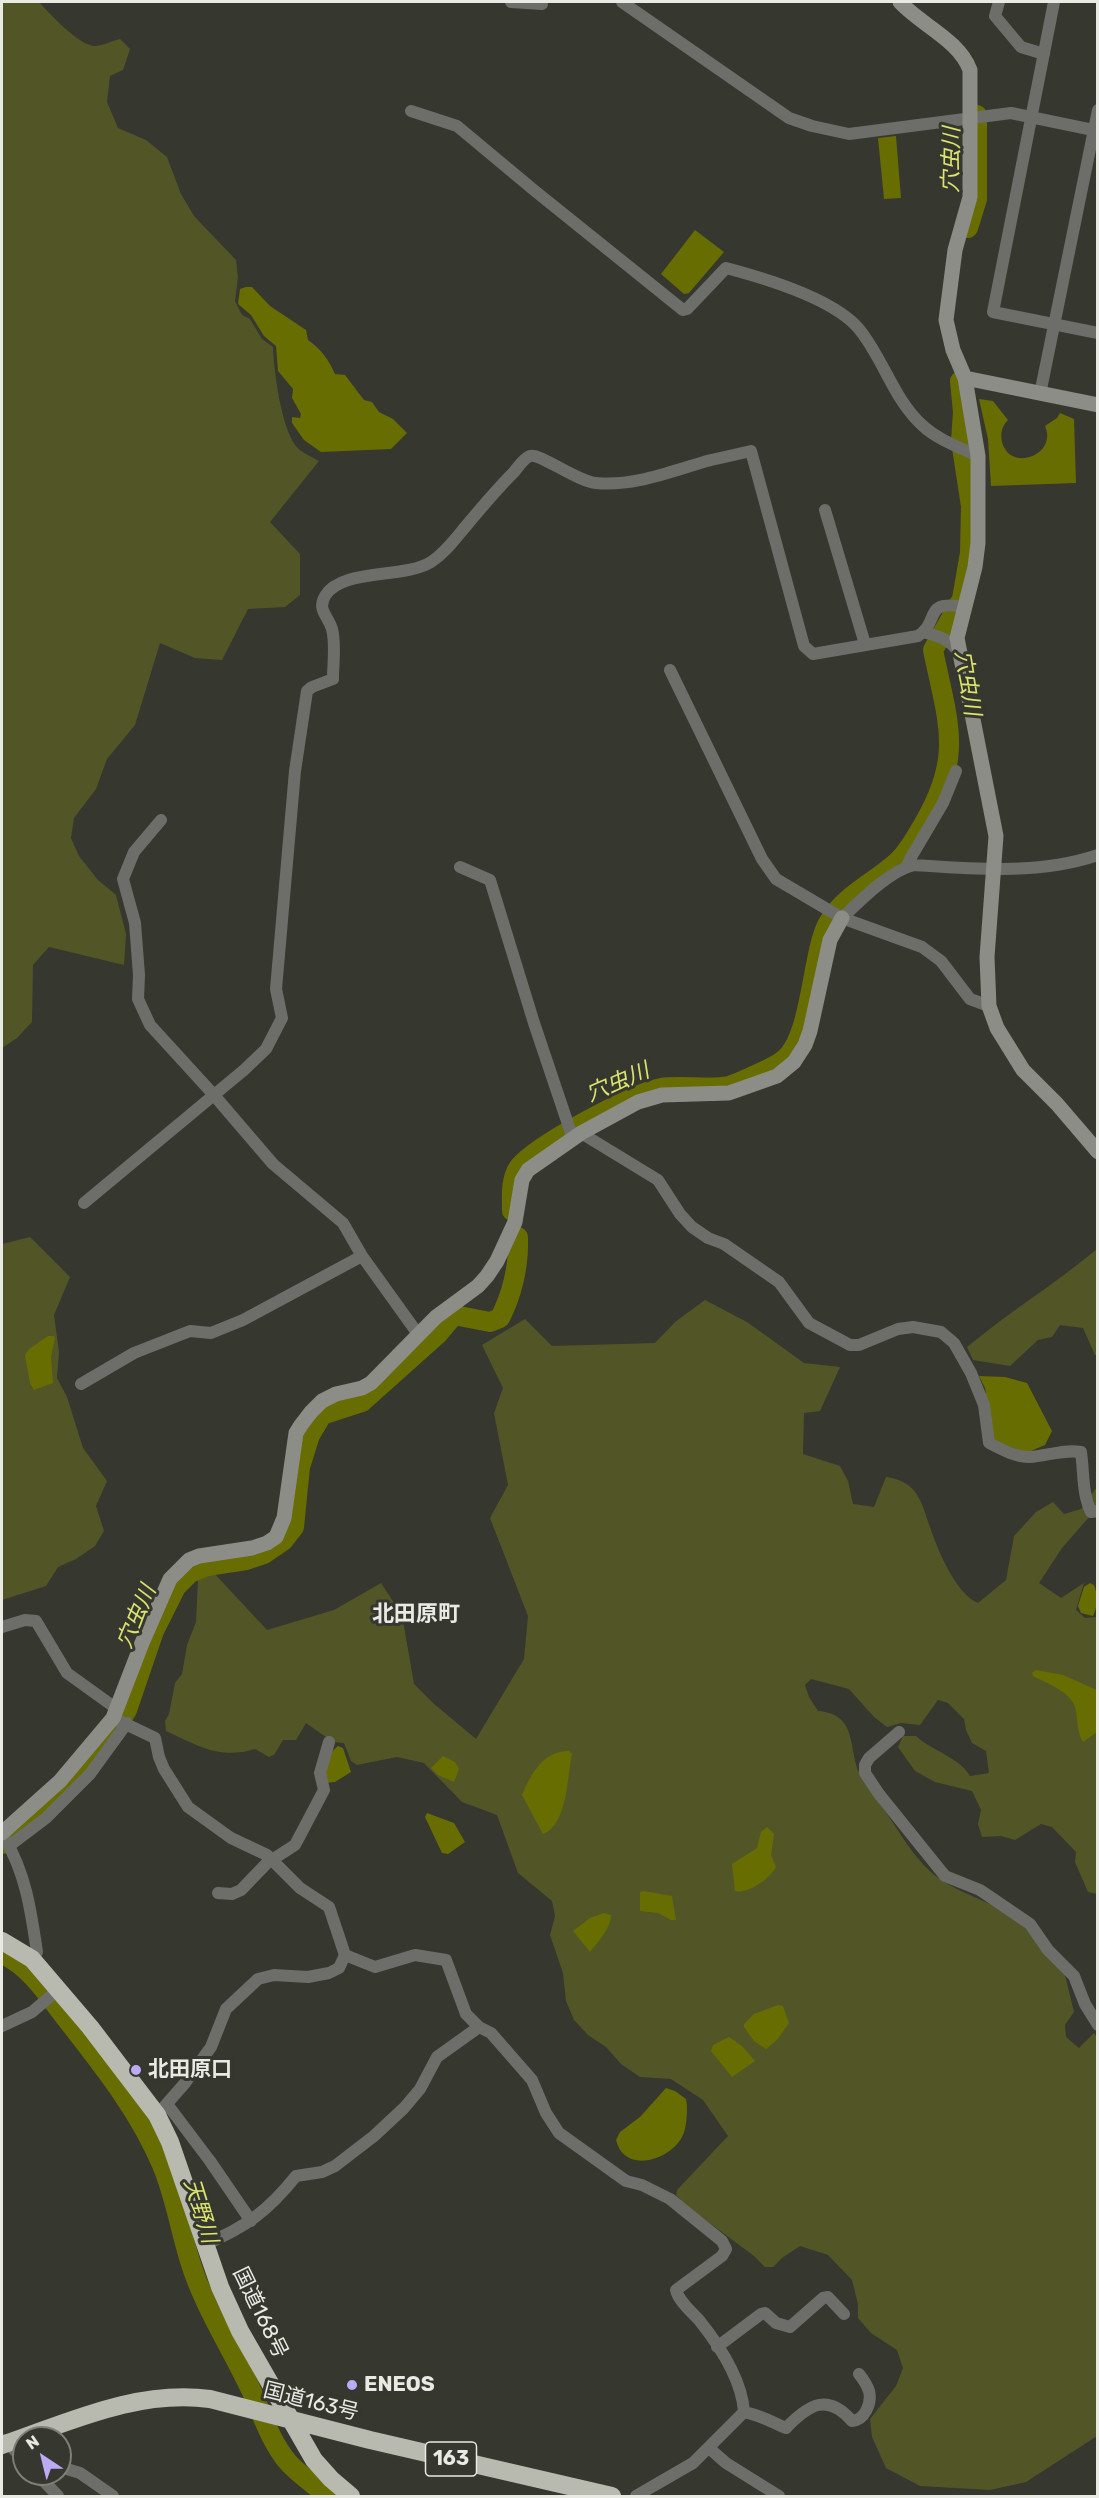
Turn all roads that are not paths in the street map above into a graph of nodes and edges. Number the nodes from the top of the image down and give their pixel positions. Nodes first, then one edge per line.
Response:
1 (511, 2) edge
2 (622, 2) edge
3 (900, 2) edge
4 (999, 2) edge
5 (1054, 2) edge
6 (542, 4) dead end
7 (1044, 54) junction
8 (1098, 110) edge
9 (411, 111) dead end
10 (1031, 117) junction
11 (970, 118) junction
12 (1095, 131) edge
13 (1054, 324) junction
14 (1098, 333) edge
15 (965, 378) junction
16 (1040, 394) junction
17 (1098, 405) edge
18 (978, 456) junction
19 (825, 510) dead end
20 (965, 607) junction
21 (924, 632) junction
22 (866, 644) junction
23 (958, 651) junction
24 (670, 670) dead end
25 (956, 771) dead end
26 (161, 820) dead end
27 (1098, 855) edge
28 (907, 866) junction
29 (460, 867) dead end
30 (994, 871) junction
31 (842, 918) junction
32 (989, 1005) junction
33 (213, 1094) junction
34 (577, 1136) junction
35 (1098, 1152) edge
36 (84, 1203) dead end
37 (362, 1256) junction
38 (418, 1334) junction
39 (81, 1384) dead end
40 (1098, 1511) edge
41 (2, 1627) edge
42 (119, 1717) junction
43 (899, 1732) dead end
44 (329, 1742) dead end
45 (4, 1837) edge
46 (272, 1860) junction
47 (218, 1893) dead end
48 (2, 1941) edge
49 (345, 1955) junction
50 (33, 1959) junction
51 (59, 1990) junction
52 (1098, 2025) edge
53 (2, 2026) edge
54 (478, 2027) junction
55 (162, 2110) junction
56 (251, 2221) junction
57 (204, 2245) junction
58 (844, 2314) dead end
59 (717, 2348) junction
60 (859, 2374) dead end
61 (744, 2412) junction
62 (282, 2418) junction
63 (70, 2426) edge
64 (709, 2448) junction
65 (72, 2471) edge
66 (113, 2496) edge
67 (351, 2496) edge
68 (612, 2496) edge
69 (636, 2496) edge
70 (779, 2496) edge

1 - 6 street
2 - 11 street
3 - 11 street
4 - 7 street
5 - 7 street
7 - 10 street
8 - 12 street
9 - 18 street
10 - 11 street
10 - 12 street
10 - 13 street
11 - 15 street
12 - 13 street
13 - 14 street
13 - 16 street
15 - 16 street
15 - 18 street
16 - 17 street
18 - 20 street
19 - 22 street
20 - 21 street
20 - 23 street
21 - 22 street
21 - 23 street
22 - 33 street
23 - 30 street
24 - 31 street
25 - 28 street
26 - 33 street
27 - 30 street
28 - 30 street
28 - 31 street
29 - 34 street
30 - 32 street
31 - 32 street
31 - 34 street
32 - 35 street
33 - 36 street
33 - 37 street
34 - 38 street
34 - 40 street
37 - 38 street
37 - 39 street
38 - 42 street
41 - 42 street
42 - 45 street
42 - 46 street
43 - 52 street
44 - 46 street
45 - 50 street
46 - 47 street
46 - 49 street
48 - 50 highway, 国道168号
49 - 54 street
49 - 55 street
50 - 51 highway, 国道168号
51 - 53 street
51 - 55 highway, 国道168号
54 - 56 street
54 - 59 street
55 - 56 street
55 - 57 highway, 国道168号
56 - 57 street
57 - 62 highway, 国道168号
58 - 59 street
59 - 61 street
60 - 61 street
61 - 64 street
62 - 63 highway, 国道163号 / 163
62 - 67 highway, 国道168号
62 - 68 highway, 国道163号 / 163
64 - 69 street
64 - 70 street
65 - 66 street

